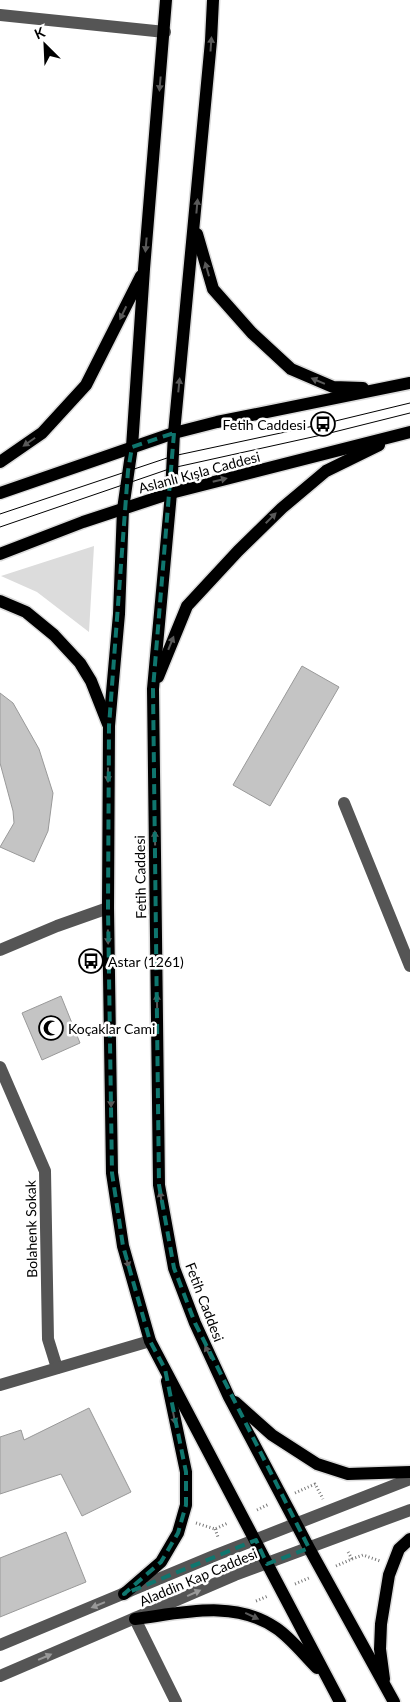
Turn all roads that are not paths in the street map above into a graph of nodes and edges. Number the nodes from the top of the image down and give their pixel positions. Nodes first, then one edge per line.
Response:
1 (166, 0) edge
2 (213, 0) edge
3 (0, 15) edge
4 (164, 32) junction
5 (195, 226) junction
6 (144, 269) junction
7 (410, 383) edge
8 (383, 389) junction
9 (174, 433) junction
10 (405, 433) edge
11 (132, 447) junction
12 (0, 462) edge
13 (171, 493) junction
14 (0, 494) edge
15 (123, 509) junction
16 (0, 554) edge
17 (0, 601) edge
18 (153, 688) junction
19 (109, 726) junction
20 (344, 803) dead end
21 (108, 908) junction
22 (0, 950) edge
23 (410, 966) edge
24 (0, 1067) edge
25 (150, 1341) junction
26 (57, 1368) junction
27 (165, 1369) junction
28 (0, 1385) edge
29 (229, 1397) junction
30 (410, 1472) edge
31 (410, 1479) edge
32 (410, 1510) edge
33 (297, 1524) junction
34 (410, 1539) edge
35 (256, 1540) junction
36 (309, 1548) junction
37 (267, 1564) junction
38 (124, 1594) junction
39 (135, 1619) junction
40 (0, 1645) edge
41 (0, 1676) edge
42 (329, 1681) junction
43 (385, 1686) junction
44 (176, 1702) edge
45 (340, 1702) edge
46 (394, 1702) edge

1 - 4 main road
5 -> 2 main road, Fetih Caddesi
3 - 4 street
4 -> 6 main road
8 -> 5 main road
9 -> 5 main road, Fetih Caddesi
6 - 11 main road
6 -> 12 main road
7 - 8 main road
8 - 9 main road
9 - 11 main road
9 - 13 main road, Fetih Caddesi
13 -> 10 main road, Aslanlı Kışla Caddesi
18 -> 10 main road
11 - 14 main road
11 - 15 main road
13 - 15 main road, Aslanlı Kışla Caddesi
13 - 18 main road, Fetih Caddesi
15 - 16 main road, Aslanlı Kışla Caddesi
15 - 19 main road
17 - 19 main road
29 -> 18 main road, Fetih Caddesi
19 -> 21 main road
20 - 23 street
21 - 22 street
21 -> 25 main road
24 - 26 street, Bolahenk Sokak
25 - 26 street
25 - 27 main road
26 - 28 street
27 - 35 main road
27 -> 38 main road
29 - 30 main road
29 - 33 main road, Fetih Caddesi
31 - 33 street, Aladdin Kap Caddesi
32 - 36 street, Aladdin Kap Caddesi
33 - 35 street, Aladdin Kap Caddesi
33 - 36 main road, Fetih Caddesi
34 - 43 main road
35 - 37 main road
35 - 38 street, Aladdin Kap Caddesi
36 - 37 street, Aladdin Kap Caddesi
36 - 43 main road, Fetih Caddesi
39 -> 37 street, Aladdin Kap Caddesi
37 - 42 main road
38 -> 40 street, Aladdin Kap Caddesi
41 -> 39 street, Aladdin Kap Caddesi
39 -> 42 main road
39 - 44 street
42 - 45 main road
43 - 46 main road, Fetih Caddesi

